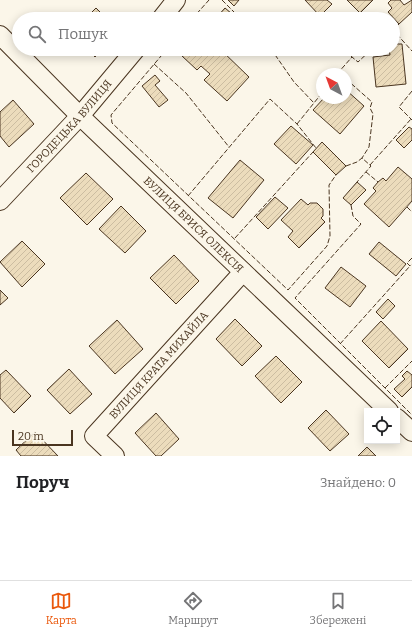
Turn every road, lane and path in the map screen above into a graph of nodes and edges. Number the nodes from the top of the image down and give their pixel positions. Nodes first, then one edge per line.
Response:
1 (176, 0) edge
2 (167, 12) edge
3 (0, 35) edge
4 (12, 47) edge
5 (21, 56) edge
6 (130, 56) edge
7 (80, 116) junction
8 (0, 201) edge
9 (243, 272) junction
10 (386, 408) edge
11 (400, 421) edge
12 (412, 432) edge
13 (115, 456) edge

1 - 2 street
3 - 4 street, ВУЛИЦЯ БРИСЯ ОЛЕКСІЯ
5 - 7 street, ВУЛИЦЯ БРИСЯ ОЛЕКСІЯ
6 - 7 street, ГОРОДЕЦЬКА ВУЛИЦЯ
7 - 8 street, ГОРОДЕЦЬКА ВУЛИЦЯ
7 - 9 street, ВУЛИЦЯ БРИСЯ ОЛЕКСІЯ
9 - 10 street, ВУЛИЦЯ БРИСЯ ОЛЕКСІЯ
9 - 13 street, ВУЛИЦЯ КРАТА МИХАЙЛА
11 - 12 street

